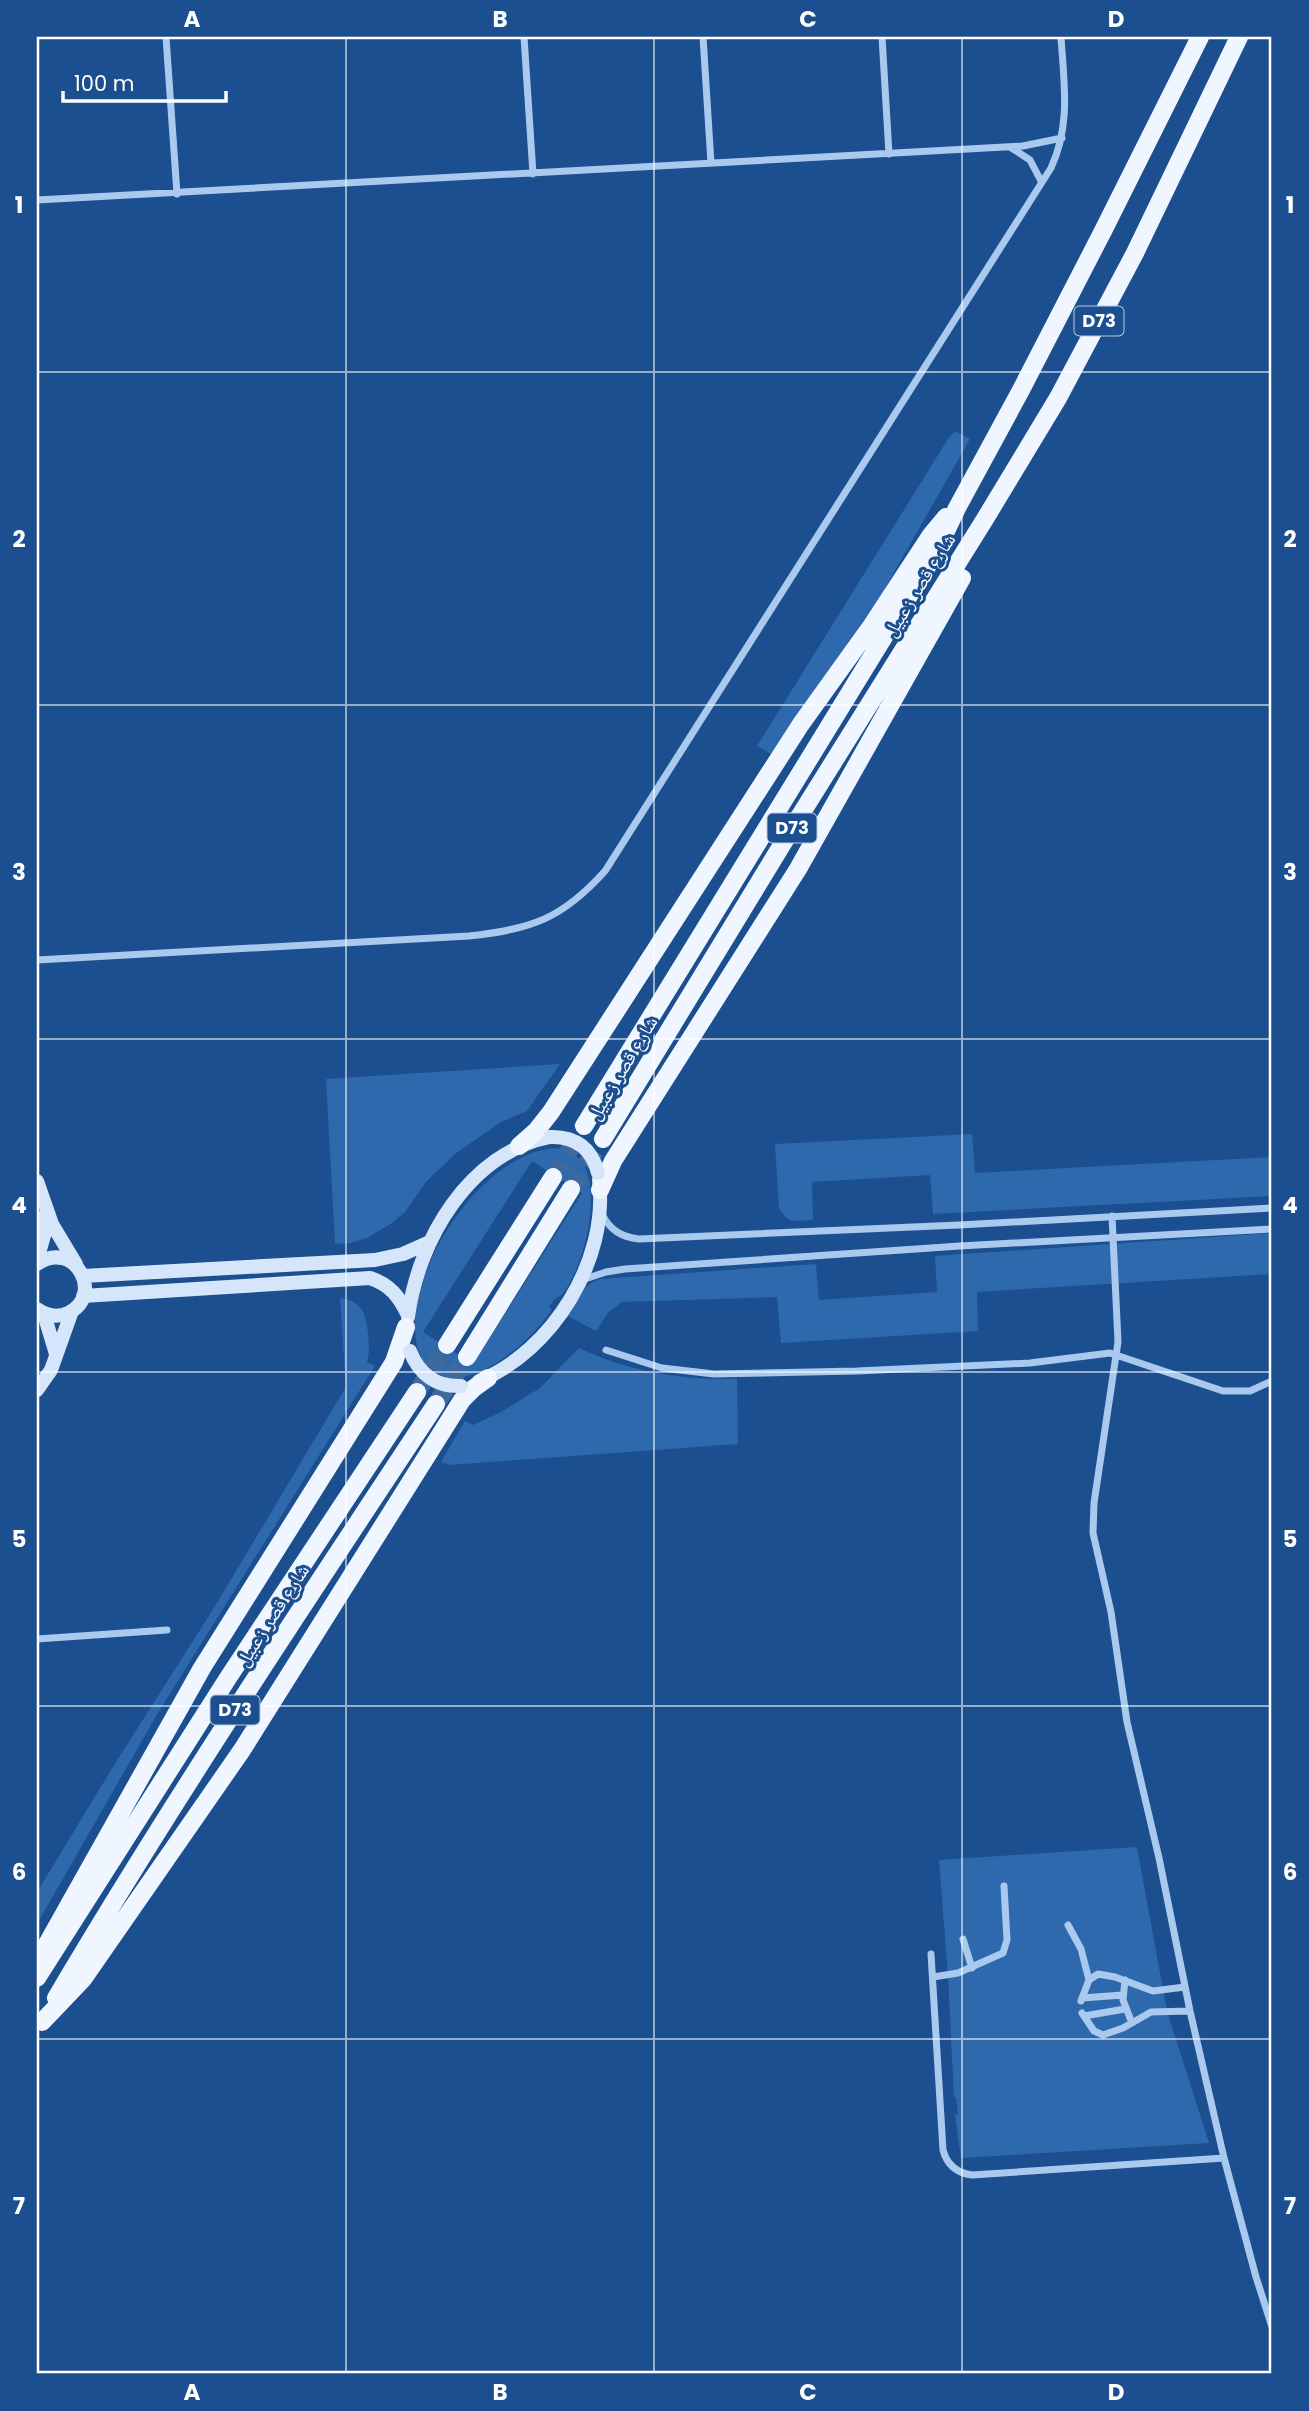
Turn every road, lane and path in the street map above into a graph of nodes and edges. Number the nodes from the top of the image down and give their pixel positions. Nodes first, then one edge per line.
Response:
1 (166, 37) edge
2 (524, 37) edge
3 (703, 37) edge
4 (882, 37) edge
5 (1061, 37) edge
6 (1200, 37) edge
7 (1239, 37) edge
8 (1062, 138) junction
9 (1009, 147) junction
10 (889, 154) junction
11 (711, 163) junction
12 (533, 174) junction
13 (1041, 181) junction
14 (177, 194) junction
15 (37, 200) edge
16 (957, 508) junction
17 (985, 519) junction
18 (37, 960) edge
19 (584, 1126) tunnel mouth
20 (603, 1139) tunnel mouth
21 (519, 1146) junction
22 (552, 1177) tunnel mouth
23 (37, 1181) edge
24 (571, 1189) tunnel mouth
25 (600, 1189) junction
26 (45, 1208) junction
27 (1272, 1208) edge
28 (1112, 1216) junction
29 (1272, 1228) edge
30 (1114, 1238) junction
31 (430, 1242) junction
32 (37, 1262) edge
33 (81, 1272) junction
34 (579, 1282) junction
35 (83, 1296) junction
36 (72, 1311) junction
37 (40, 1312) edge
38 (407, 1321) junction
39 (447, 1345) tunnel mouth
40 (606, 1350) dead end
41 (1117, 1354) junction
42 (56, 1355) junction
43 (467, 1357) tunnel mouth
44 (488, 1378) junction
45 (1272, 1381) edge
46 (37, 1390) edge
47 (417, 1392) tunnel mouth
48 (436, 1404) tunnel mouth
49 (167, 1630) dead end
50 (37, 1639) edge
51 (1004, 1886) dead end
52 (1068, 1925) dead end
53 (963, 1939) dead end
54 (931, 1954) dead end
55 (37, 1962) edge
56 (972, 1968) junction
57 (933, 1977) junction
58 (37, 1978) edge
59 (1089, 1980) junction
60 (1125, 1980) junction
61 (1185, 1987) junction
62 (1123, 1995) junction
63 (1125, 2009) junction
64 (1190, 2011) junction
65 (1132, 2023) junction
66 (40, 2026) edge
67 (1224, 2158) junction
68 (1272, 2327) edge

1 - 14 street
2 - 12 street
3 - 11 street
4 - 10 street
5 - 8 street
6 - 16 main road, شارع قصر زعبيل / D73
7 - 17 main road, شارع قصر زعبيل / D73
8 - 9 street
8 - 13 street
9 - 10 street
9 - 13 street
10 - 11 street
11 - 12 street
12 - 14 street
13 - 18 street
14 - 15 street
16 - 19 main road, شارع قصر زعبيل / D73
16 - 21 main road
17 - 20 main road, شارع قصر زعبيل / D73
17 - 25 main road
21 - 25 street, bridge
21 - 31 street
22 - 39 main road
23 - 26 street
24 - 43 main road
25 - 28 street
25 - 34 street
26 - 32 street
26 - 33 street
27 - 28 street
28 - 30 street
29 - 30 street
30 - 34 street
30 - 41 street
31 - 33 street
31 - 38 street
32 - 33 street
33 - 35 street
34 - 44 street
35 - 36 street
35 - 38 street
36 - 37 street
36 - 42 street
37 - 42 street
38 - 44 street, bridge
38 - 55 main road
40 - 41 street
41 - 45 street
41 - 61 street
42 - 46 street
44 - 66 main road
47 - 58 main road, شارع قصر زعبيل / D73
48 - 66 main road, شارع قصر زعبيل / D73
49 - 50 street
51 - 56 street
52 - 59 street
53 - 56 street
54 - 57 street
56 - 57 street
57 - 67 street
59 - 60 street
59 - 62 street
60 - 61 street
60 - 62 street
61 - 64 street
62 - 63 street
63 - 65 street
63 - 65 street
64 - 65 street
64 - 67 street
67 - 68 street

